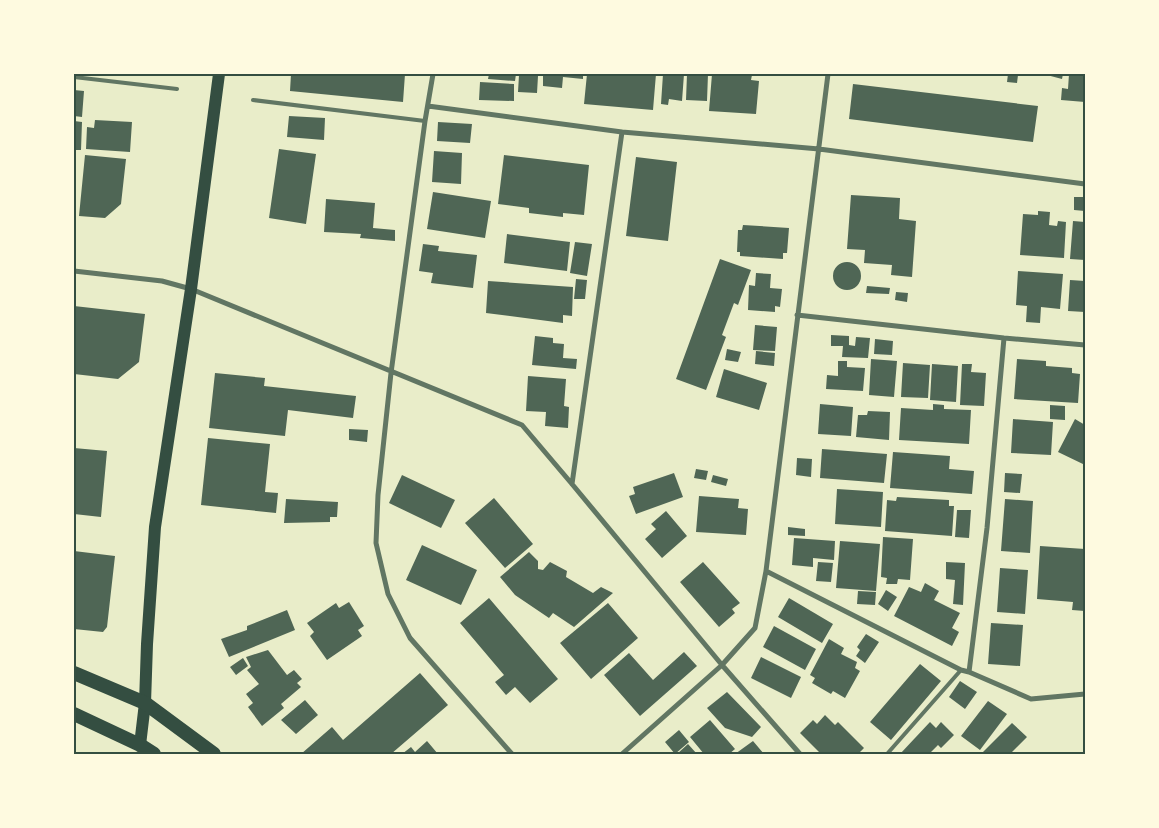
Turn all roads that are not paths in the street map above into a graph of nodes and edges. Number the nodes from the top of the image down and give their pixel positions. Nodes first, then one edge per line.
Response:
1 (218, 74) edge
2 (433, 74) edge
3 (828, 74) edge
4 (74, 77) edge
5 (177, 89) dead end
6 (253, 100) dead end
7 (428, 106) junction
8 (424, 121) junction
9 (622, 132) junction
10 (820, 149) junction
11 (1085, 184) edge
12 (74, 270) edge
13 (191, 289) junction
14 (798, 314) junction
15 (1004, 338) junction
16 (1085, 345) edge
17 (391, 373) junction
18 (572, 484) junction
19 (766, 571) junction
20 (722, 665) junction
21 (961, 670) junction
22 (969, 672) junction
23 (74, 673) edge
24 (1085, 694) edge
25 (145, 703) junction
26 (74, 714) edge
27 (140, 745) junction
28 (154, 754) edge
29 (214, 754) edge
30 (512, 754) edge
31 (622, 754) edge
32 (798, 754) edge
33 (887, 754) edge

1 - 13 main road
2 - 7 street
3 - 10 street
4 - 5 lane
6 - 8 lane
7 - 8 street
7 - 9 street
8 - 17 street
9 - 10 street
9 - 18 street
10 - 11 street
10 - 14 street
12 - 13 street
13 - 17 street
13 - 25 main road
14 - 15 street
14 - 19 street
15 - 16 street
15 - 22 street
17 - 18 street
17 - 30 street
18 - 20 street
19 - 20 street
19 - 21 street
20 - 31 street
20 - 32 street
21 - 22 street
21 - 33 lane
22 - 24 street
23 - 25 highway
25 - 27 main road
25 - 29 highway
26 - 27 highway
27 - 28 highway

